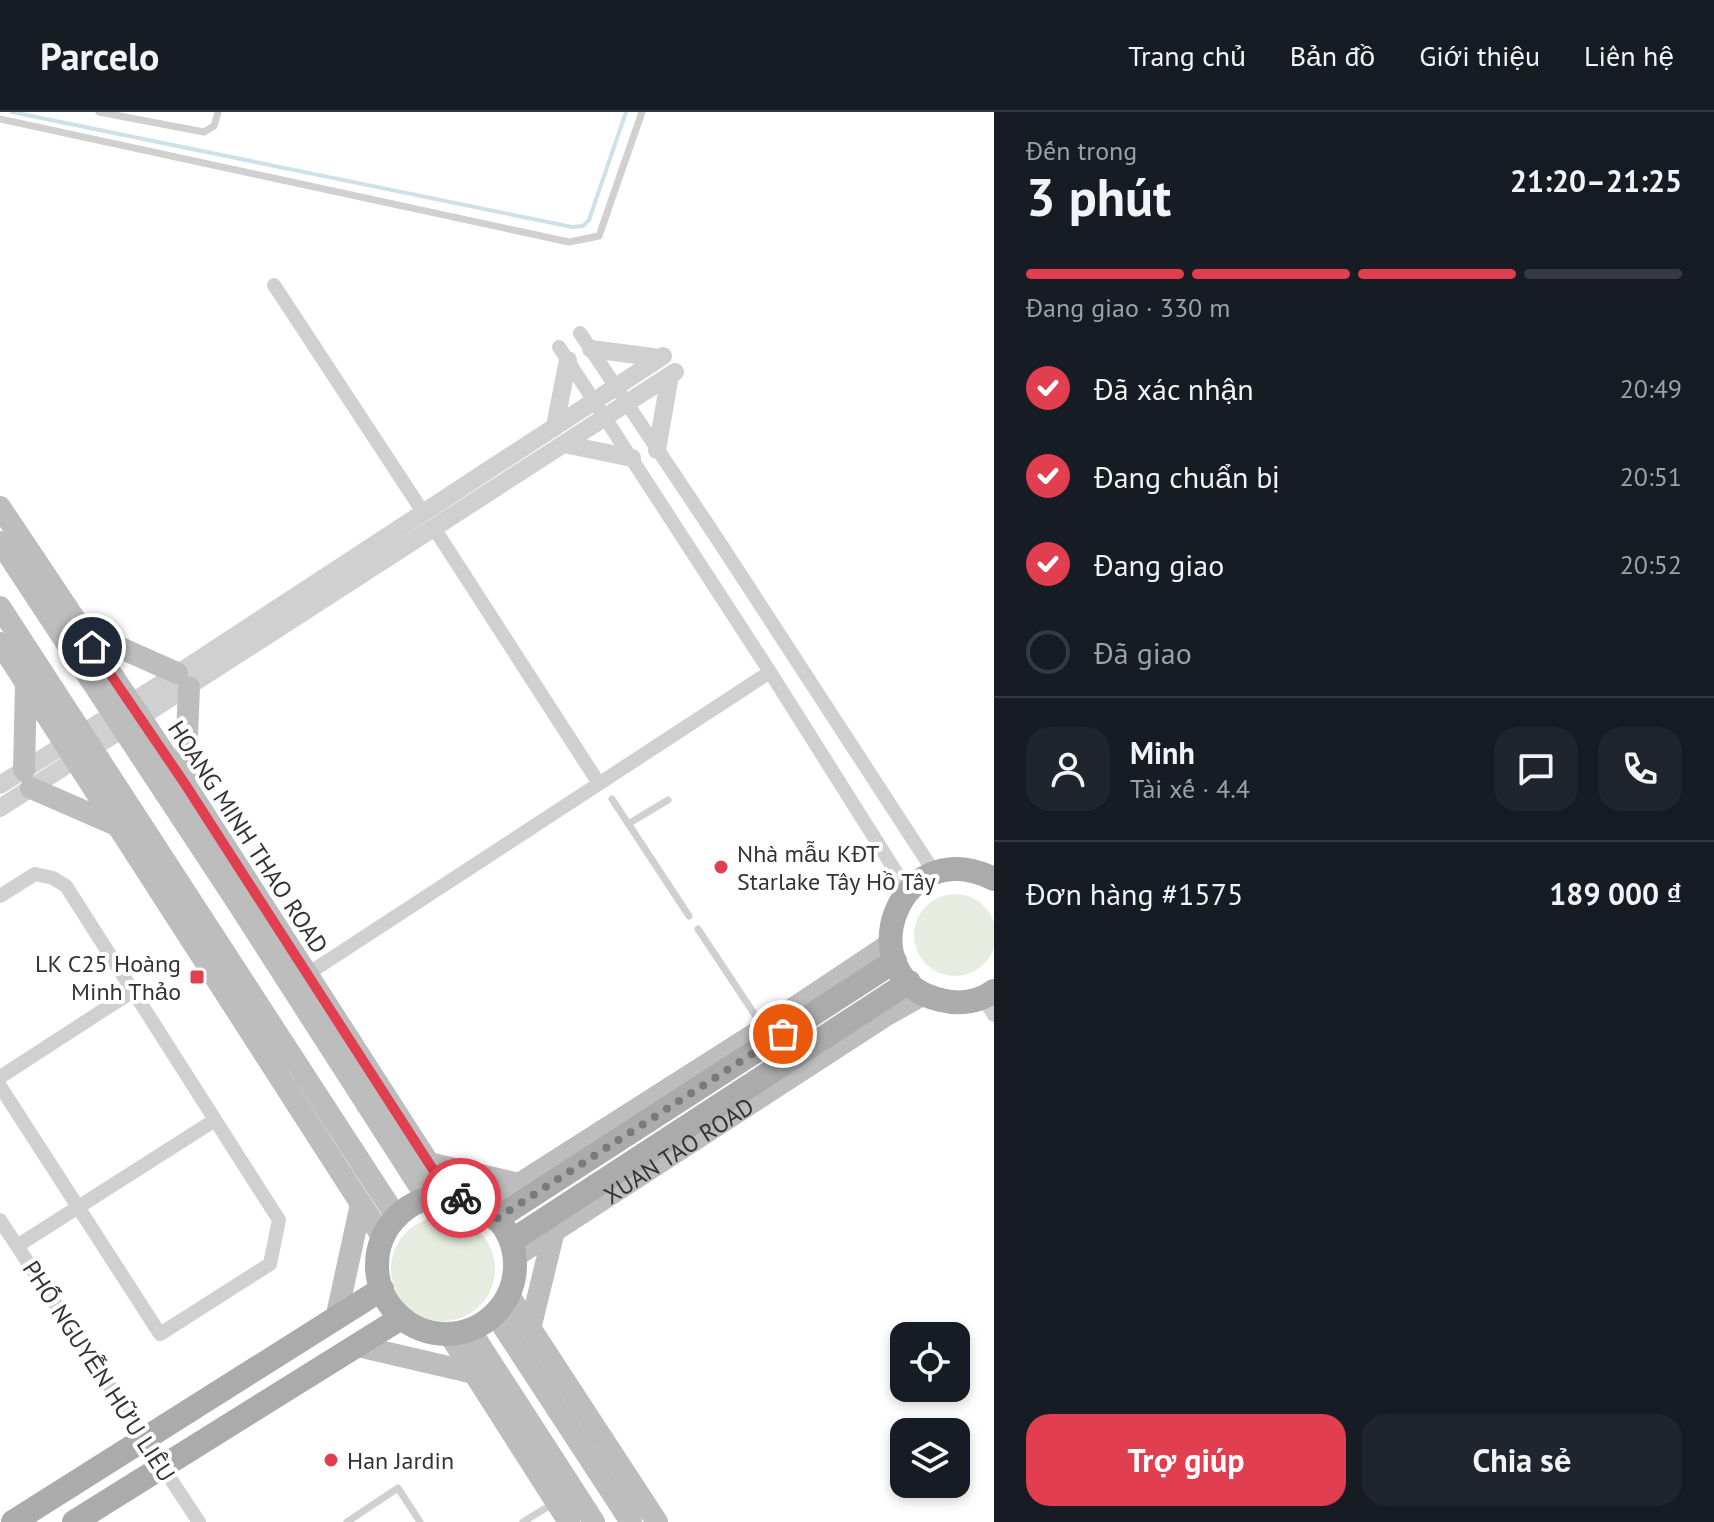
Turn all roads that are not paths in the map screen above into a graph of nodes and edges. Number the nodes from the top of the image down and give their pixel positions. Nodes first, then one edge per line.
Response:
1 (99, 112) edge
2 (218, 112) edge
3 (642, 112) edge
4 (0, 119) edge
5 (274, 285) dead end
6 (585, 341) joint
7 (564, 353) joint
8 (615, 386) junction
9 (594, 400) junction
10 (626, 404) junction
11 (605, 418) junction
12 (555, 426) junction
13 (564, 444) junction
14 (657, 450) junction
15 (632, 458) junction
16 (0, 507) edge
17 (423, 512) junction
18 (434, 528) junction
19 (0, 542) edge
20 (0, 607) edge
21 (72, 635) junction
22 (0, 643) edge
23 (770, 672) junction
24 (184, 676) junction
25 (26, 684) junction
26 (130, 717) junction
27 (83, 754) junction
28 (28, 779) junction
29 (598, 782) junction
30 (185, 784) junction
31 (0, 785) edge
32 (612, 799) dead end
33 (668, 800) dead end
34 (0, 808) edge
35 (125, 819) junction
36 (628, 824) junction
37 (934, 872) junction
38 (993, 877) edge
39 (908, 891) junction
40 (242, 894) junction
41 (0, 896) edge
42 (689, 916) dead end
43 (698, 929) dead end
44 (893, 952) junction
45 (306, 975) junction
46 (916, 988) junction
47 (133, 991) junction
48 (990, 1001) edge
49 (764, 1028) junction
50 (0, 1077) edge
51 (0, 1086) edge
52 (215, 1120) junction
53 (429, 1163) junction
54 (519, 1184) junction
55 (439, 1197) junction
56 (361, 1204) junction
57 (78, 1207) junction
58 (490, 1213) junction
59 (0, 1220) edge
60 (390, 1228) junction
61 (554, 1231) junction
62 (9, 1240) edge
63 (512, 1249) junction
64 (382, 1289) junction
65 (502, 1304) junction
66 (401, 1318) junction
67 (336, 1319) junction
68 (530, 1329) junction
69 (459, 1332) junction
70 (358, 1346) junction
71 (474, 1373) junction
72 (144, 1440) junction
73 (162, 1466) junction
74 (563, 1516) edge
75 (13, 1522) edge
76 (74, 1522) edge
77 (199, 1522) edge
78 (347, 1522) edge
79 (420, 1522) edge
80 (523, 1522) edge
81 (594, 1522) edge
82 (631, 1522) edge
83 (657, 1522) edge

1 - 2 lane
3 - 4 lane
5 - 17 street
6 - 8 street
6 - 8 street
7 - 9 street
7 - 12 street
8 - 9 street
8 - 10 street
9 - 11 street
9 - 12 street
10 - 11 street
10 - 14 street
10 - 14 street
11 - 13 street
11 - 15 street
12 - 17 street
13 - 15 street
13 - 18 street
14 - 37 street
15 - 23 street
16 - 21 main road, HOANG MINH THAO ROAD
17 - 24 street
18 - 24 street
18 - 29 street
19 - 21 main road, HOANG MINH THAO ROAD
20 - 27 main road
21 - 24 main road
21 - 26 main road, HOANG MINH THAO ROAD
22 - 25 main road
23 - 29 street
23 - 39 street
24 - 26 street
24 - 30 main road
25 - 27 main road
25 - 28 main road
26 - 27 street
26 - 28 street
26 - 30 main road, HOANG MINH THAO ROAD
26 - 40 main road, HOANG MINH THAO ROAD
27 - 28 street
27 - 35 main road
28 - 31 street
28 - 34 street
28 - 35 main road
29 - 45 street
30 - 40 main road, HOANG MINH THAO ROAD
32 - 36 lane
33 - 36 lane
35 - 56 main road
35 - 60 main road
36 - 42 lane
37 - 38 main road
37 - 39 main road
39 - 44 main road
40 - 45 main road, HOANG MINH THAO ROAD
40 - 55 main road, HOANG MINH THAO ROAD
41 - 47 street
43 - 49 lane
44 - 46 main road
44 - 49 main road
44 - 58 main road, XUAN TAO ROAD
45 - 53 main road, HOANG MINH THAO ROAD
46 - 48 main road
46 - 61 main road, XUAN TAO ROAD
46 - 63 main road, XUAN TAO ROAD
47 - 50 street
47 - 52 street
49 - 54 main road
51 - 57 street
52 - 57 street
52 - 57 street
53 - 54 main road
53 - 55 main road, HOANG MINH THAO ROAD
54 - 58 main road
55 - 58 main road
55 - 60 main road
56 - 60 main road
56 - 67 main road
57 - 62 street
58 - 63 main road
59 - 62 street, PHỐ NGUYỄN HỮU LIÊU
60 - 64 main road
61 - 63 main road, XUAN TAO ROAD
61 - 68 main road
62 - 72 street, PHỐ NGUYỄN HỮU LIÊU
63 - 65 main road
64 - 66 main road
64 - 67 main road
65 - 68 main road
65 - 69 main road
65 - 82 main road
66 - 69 main road
66 - 70 main road
67 - 72 main road
68 - 83 main road
69 - 71 main road
69 - 81 main road
70 - 71 main road
70 - 73 main road
71 - 74 main road
72 - 73 street, PHỐ NGUYỄN HỮU LIÊU
72 - 75 main road
73 - 76 main road
73 - 77 street, PHỐ NGUYỄN HỮU LIÊU
74 - 80 lane
78 - 79 lane

